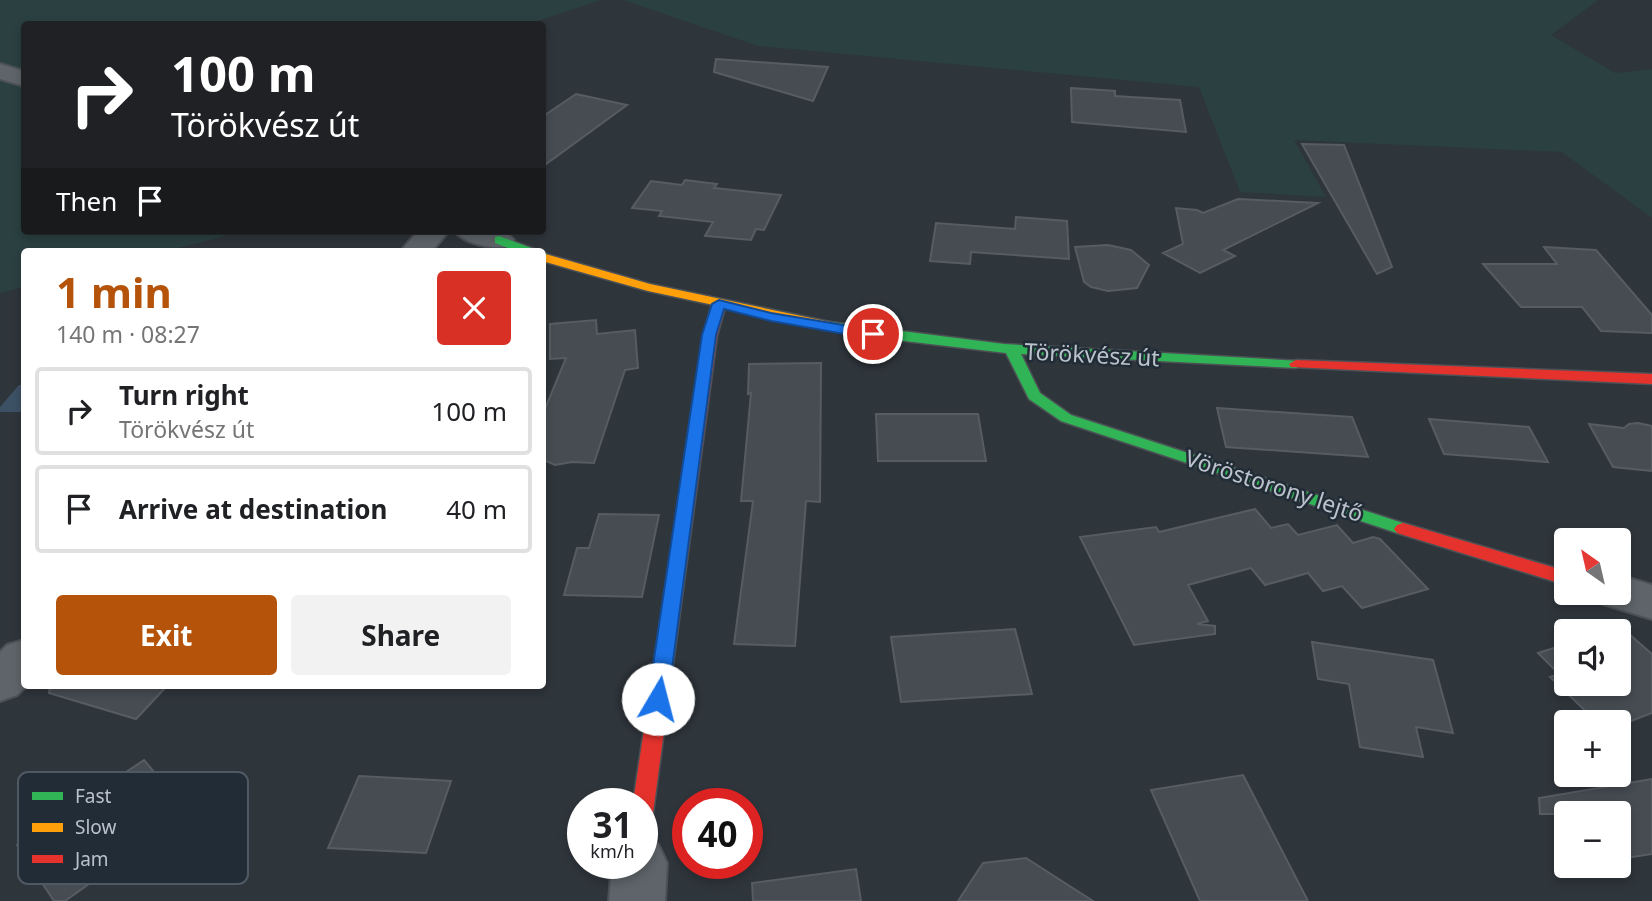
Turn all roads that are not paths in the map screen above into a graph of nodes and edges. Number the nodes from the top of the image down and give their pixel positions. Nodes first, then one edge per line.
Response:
1 (0, 71) edge
2 (21, 78) edge
3 (430, 235) edge
4 (498, 235) edge
5 (419, 248) edge
6 (522, 248) edge
7 (546, 258) edge
8 (719, 304) junction
9 (1013, 352) junction
10 (1652, 379) edge
11 (1554, 575) edge
12 (1631, 596) edge
13 (1652, 602) edge
14 (21, 663) edge
15 (0, 681) edge
16 (646, 788) edge
17 (638, 879) edge
18 (637, 901) edge

1 - 2 street
3 - 5 street
4 - 6 street
7 - 8 street, Törökvész út
8 - 9 street, Törökvész út
8 - 16 street
9 - 10 street, Törökvész út
9 - 11 street, Vöröstorony lejtő
12 - 13 street
14 - 15 street
17 - 18 street

